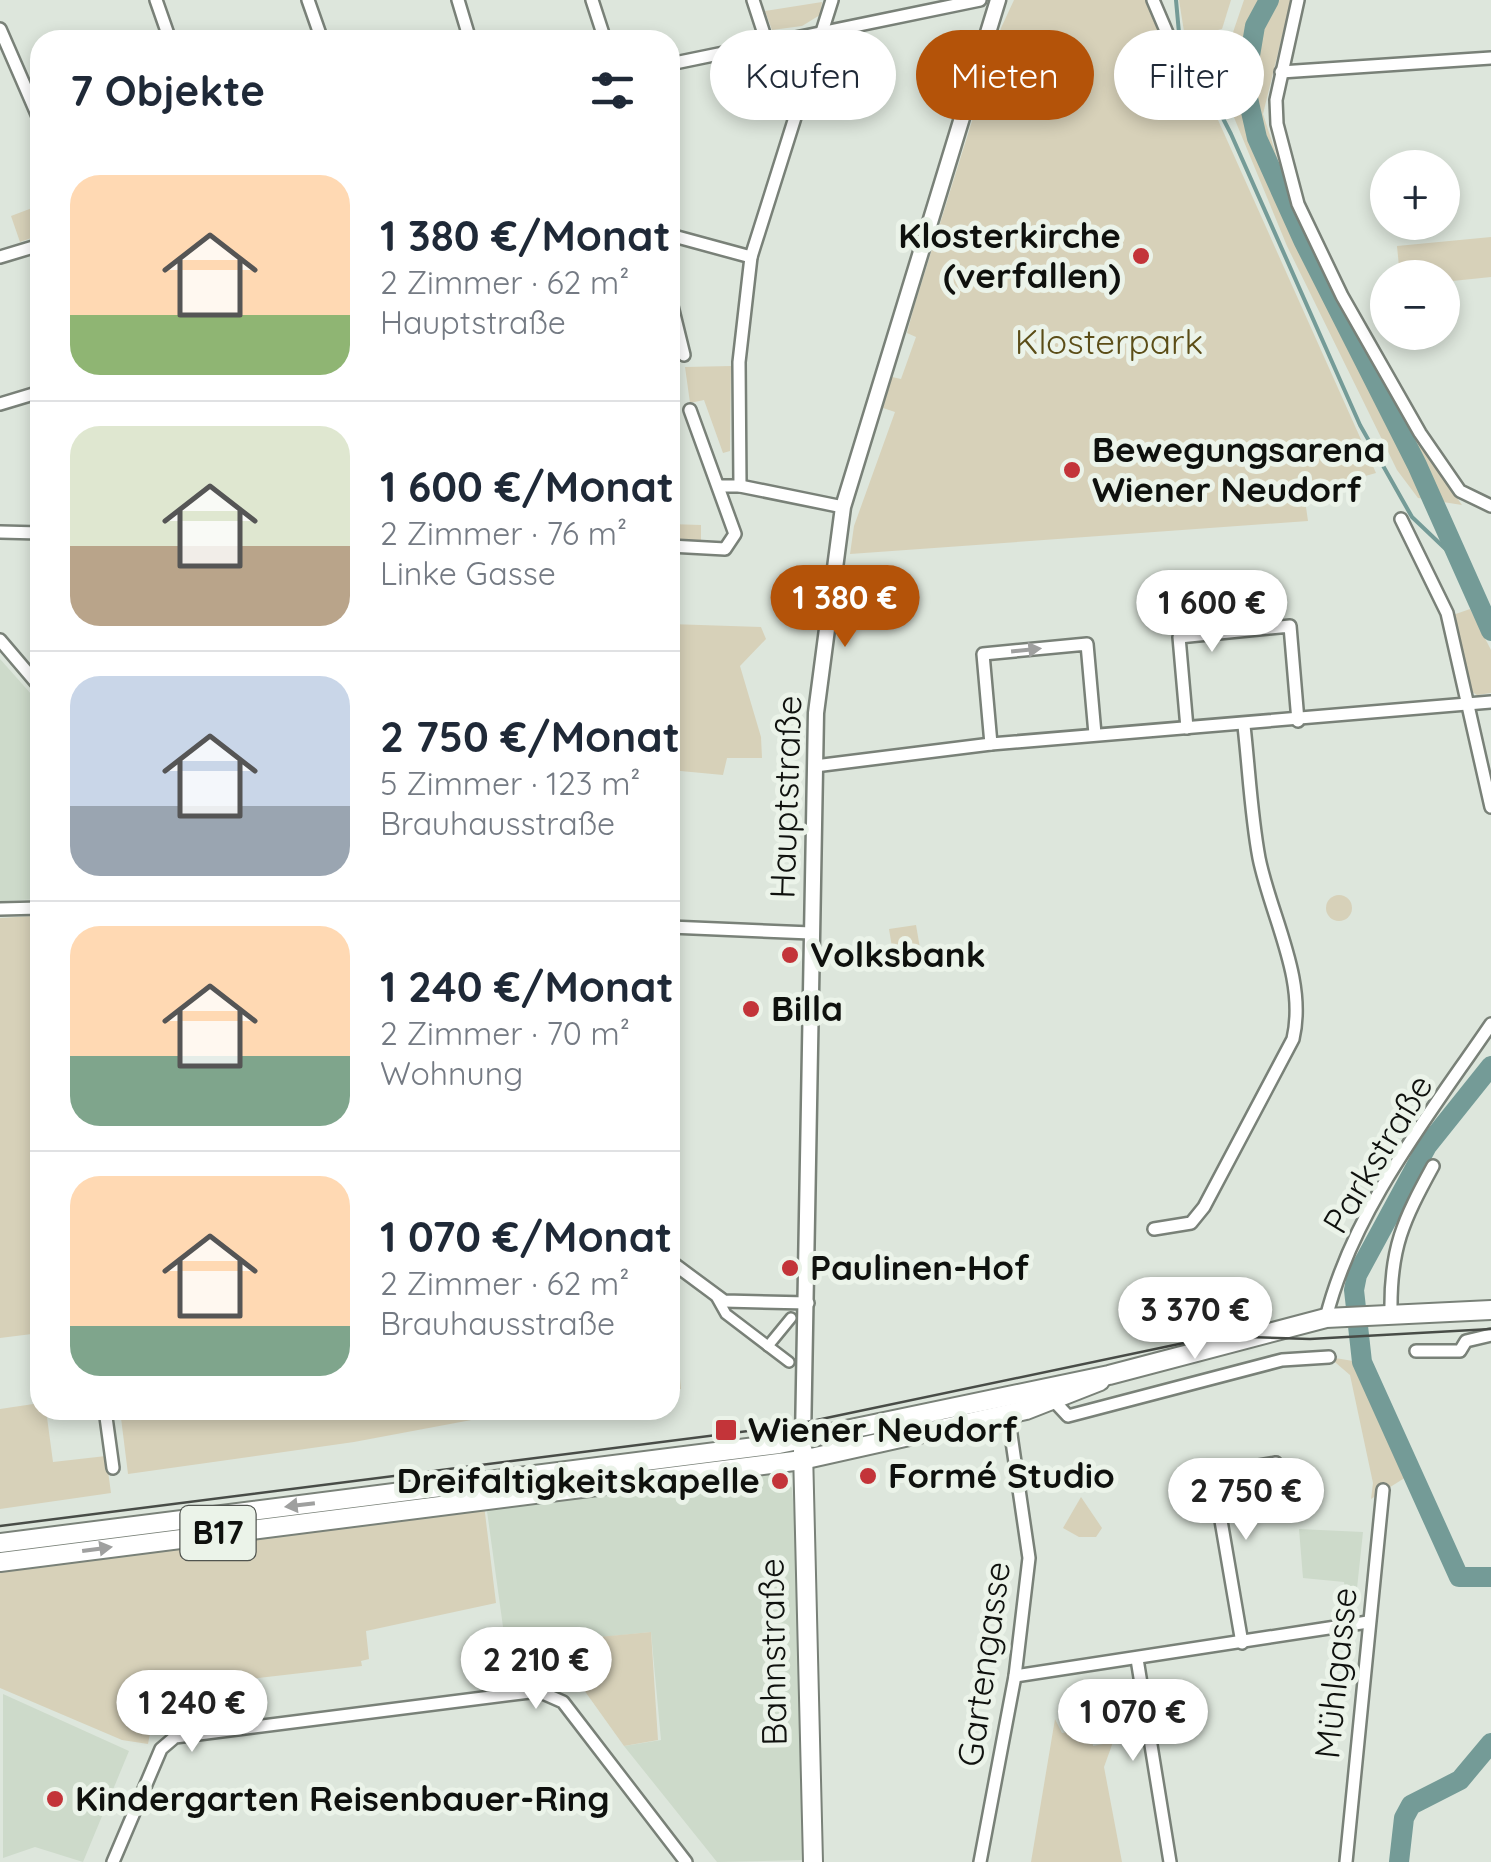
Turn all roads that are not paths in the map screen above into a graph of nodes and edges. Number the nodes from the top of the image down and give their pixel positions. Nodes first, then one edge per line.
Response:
1 (156, 0) edge
2 (308, 0) edge
3 (458, 0) edge
4 (592, 0) edge
5 (754, 0) edge
6 (832, 0) edge
7 (980, 0) edge
8 (998, 0) edge
9 (1153, 0) edge
10 (1298, 0) edge
11 (0, 29) edge
12 (166, 30) edge
13 (318, 30) edge
14 (467, 30) edge
15 (602, 30) edge
16 (763, 30) edge
17 (822, 30) edge
18 (835, 30) edge
19 (1166, 30) edge
20 (710, 55) edge
21 (1491, 58) edge
22 (680, 62) edge
23 (1281, 72) junction
24 (30, 98) edge
25 (794, 120) edge
26 (680, 237) edge
27 (30, 247) edge
28 (0, 257) edge
29 (751, 257) junction
30 (680, 339) edge
31 (684, 355) dead end
32 (30, 395) edge
33 (0, 404) edge
34 (690, 410) dead end
35 (719, 486) junction
36 (740, 486) junction
37 (1491, 506) edge
38 (843, 508) junction
39 (1400, 519) dead end
40 (0, 532) edge
41 (30, 533) edge
42 (680, 547) edge
43 (0, 640) edge
44 (30, 671) edge
45 (1491, 702) edge
46 (1470, 704) junction
47 (1298, 721) junction
48 (1244, 726) junction
49 (1187, 728) junction
50 (1095, 734) junction
51 (991, 744) junction
52 (815, 766) junction
53 (1491, 806) edge
54 (30, 908) edge
55 (0, 910) edge
56 (680, 927) edge
57 (812, 933) junction
58 (1491, 1024) edge
59 (1433, 1166) dead end
60 (1154, 1229) dead end
61 (680, 1269) edge
62 (716, 1296) junction
63 (808, 1303) junction
64 (1491, 1310) edge
65 (1391, 1312) junction
66 (1335, 1317) junction
67 (791, 1318) dead end
68 (1491, 1336) edge
69 (768, 1346) junction
70 (1416, 1351) dead end
71 (1329, 1357) dead end
72 (789, 1362) dead end
73 (1109, 1375) junction
74 (1054, 1400) junction
75 (1008, 1414) junction
76 (106, 1420) edge
77 (803, 1450) junction
78 (1276, 1463) dead end
79 (112, 1468) dead end
80 (1383, 1490) dead end
81 (434, 1496) junction
82 (0, 1543) edge
83 (0, 1562) edge
84 (1368, 1622) junction
85 (1242, 1642) junction
86 (1136, 1659) junction
87 (1015, 1676) junction
88 (113, 1862) edge
89 (686, 1862) edge
90 (814, 1862) edge
91 (980, 1862) edge
92 (1170, 1862) edge
93 (1346, 1862) edge

1 - 12 street
2 - 13 street
3 - 14 street
4 - 15 street
5 - 16 street
6 - 17 street
7 - 18 street
8 - 38 street, Hauptstraße
9 - 19 street
10 - 23 street
11 - 24 street
20 - 22 street
21 - 23 street
23 - 37 street
25 - 29 street
26 - 29 street
27 - 28 street
29 - 36 street
30 - 31 street
32 - 33 street
34 - 35 street
35 - 36 street
35 - 42 street
36 - 38 street
38 - 52 street, Hauptstraße
39 - 46 street
40 - 41 street
43 - 44 street
45 - 46 street
46 - 47 street
46 - 53 street
47 - 48 street
47 - 49 street
48 - 49 street
48 - 60 street
49 - 50 street
50 - 51 street
51 -> 50 street
51 - 52 street
52 - 57 street, Hauptstraße
54 - 55 street
56 - 57 street
57 - 63 street, Hauptstraße
58 - 66 street, Parkstraße
59 - 65 street, Parkstraße
61 - 62 street
62 - 63 street
62 - 69 street
63 - 77 street, Hauptstraße
64 - 65 main road, B17
65 - 66 main road, B17
66 - 73 main road, B17
67 - 69 street
68 - 70 street
69 - 72 street
71 - 74 street
73 - 74 main road, B17
73 - 77 main road, B17
74 - 75 main road, B17
75 - 77 main road, B17
75 - 87 street, Gartengasse
76 - 79 street
77 - 81 main road, B17
77 - 90 main road, Bahnstraße
78 - 85 street
80 - 84 street, Mühlgasse
81 -> 82 main road, B17
83 -> 81 main road, B17
84 - 85 street
84 - 93 street, Mühlgasse
85 - 86 street
86 - 87 street
86 - 92 street
87 - 91 street, Gartengasse
88 - 89 street

